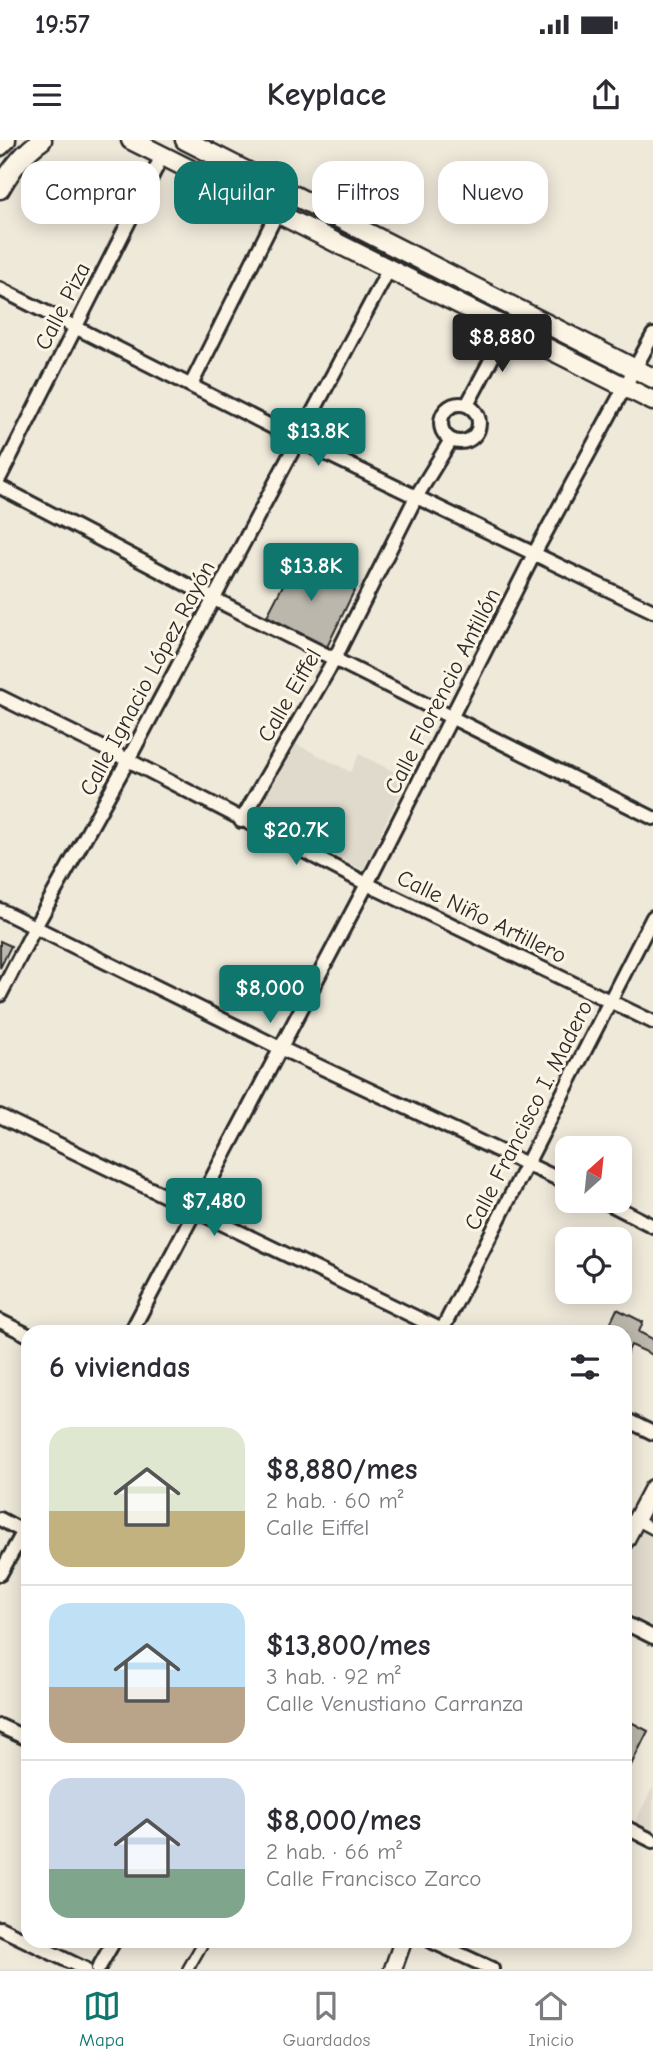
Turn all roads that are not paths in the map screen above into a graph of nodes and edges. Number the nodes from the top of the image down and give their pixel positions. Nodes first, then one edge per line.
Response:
1 (6, 140) edge
2 (42, 140) edge
3 (131, 140) edge
4 (185, 140) edge
5 (0, 146) edge
6 (162, 156) junction
7 (174, 162) edge
8 (0, 189) edge
9 (298, 223) edge
10 (271, 224) edge
11 (389, 269) junction
12 (0, 289) edge
13 (75, 326) junction
14 (508, 328) junction
15 (653, 335) edge
16 (636, 369) junction
17 (653, 377) edge
18 (191, 385) junction
19 (625, 387) junction
20 (653, 401) edge
21 (467, 405) junction
22 (298, 440) junction
23 (451, 440) junction
24 (0, 477) edge
25 (0, 487) edge
26 (416, 497) junction
27 (534, 554) junction
28 (214, 598) junction
29 (652, 608) edge
30 (334, 660) junction
31 (0, 696) edge
32 (452, 718) junction
33 (128, 760) junction
34 (653, 818) edge
35 (241, 821) junction
36 (367, 884) junction
37 (0, 910) edge
38 (653, 917) edge
39 (35, 927) junction
40 (0, 995) edge
41 (609, 1000) junction
42 (653, 1022) edge
43 (279, 1048) junction
44 (0, 1116) edge
45 (528, 1164) junction
46 (555, 1177) edge
47 (195, 1210) junction
48 (628, 1213) edge
49 (653, 1226) edge
50 (0, 1321) edge
51 (135, 1325) edge
52 (431, 1325) edge
53 (446, 1325) edge
54 (21, 1332) edge
55 (632, 1422) edge
56 (653, 1433) edge
57 (653, 1488) edge
58 (0, 1520) edge
59 (636, 1520) junction
60 (21, 1528) edge
61 (632, 1528) edge
62 (653, 1529) edge
63 (21, 1540) edge
64 (0, 1574) edge
65 (632, 1626) edge
66 (653, 1637) edge
67 (0, 1726) edge
68 (21, 1736) edge
69 (632, 1830) edge
70 (653, 1841) edge
71 (0, 1928) edge
72 (21, 1938) edge
73 (41, 1948) edge
74 (110, 1948) edge
75 (200, 1948) edge
76 (400, 1948) edge
77 (446, 1948) edge
78 (85, 1969) edge
79 (98, 1969) edge
80 (188, 1969) edge
81 (393, 1969) edge
82 (492, 1969) edge

1 - 5 main road
2 - 8 main road
3 - 6 main road
4 - 16 main road
6 - 7 main road
6 - 13 street, Calle Piza
9 - 11 main road
10 - 18 street
11 - 14 main road
11 - 22 street, Calle Ignacio López Rayón
12 - 13 street
13 - 18 street
13 - 24 street, Calle Piza
14 - 19 main road
14 - 21 street
15 - 16 street, Calle Florencio Antillón
16 - 17 main road
16 - 19 street, Calle Florencio Antillón
18 - 22 street
19 - 20 main road
19 - 27 street, Calle Florencio Antillón
21 - 23 street
21 - 23 street
22 - 26 street
22 - 28 street, Calle Ignacio López Rayón
23 - 26 street, Calle Eiffel
25 - 28 street
26 - 27 street
26 - 30 street, Calle Eiffel
27 - 29 street
27 - 32 street, Calle Florencio Antillón
28 - 30 street
28 - 33 street, Calle Ignacio López Rayón
30 - 32 street
30 - 35 street, Calle Eiffel
31 - 33 street, Calle Niño Artillero
32 - 34 street
32 - 36 street, Calle Florencio Antillón
33 - 35 street, Calle Niño Artillero
33 - 39 street, Calle Ignacio López Rayón
35 - 36 street, Calle Niño Artillero
36 - 41 street, Calle Niño Artillero
36 - 43 street, Calle Florencio Antillón
37 - 39 street
38 - 41 street, Calle Francisco I. Madero
39 - 40 street, Calle Ignacio López Rayón
39 - 43 street
41 - 42 street, Calle Niño Artillero
41 - 45 street, Calle Francisco I. Madero
43 - 45 street
43 - 47 street, Calle Florencio Antillón
44 - 47 street
45 - 46 street
45 - 53 street, Calle Francisco I. Madero
47 - 51 street, Calle Florencio Antillón
47 - 52 street
48 - 49 street
50 - 54 street
55 - 56 street
57 - 59 street
58 - 60 street
59 - 61 street
59 - 62 street
63 - 64 street
65 - 66 street
67 - 68 street
69 - 70 street
71 - 72 street
73 - 78 street
74 - 79 street
75 - 80 street
76 - 81 street
77 - 82 street

